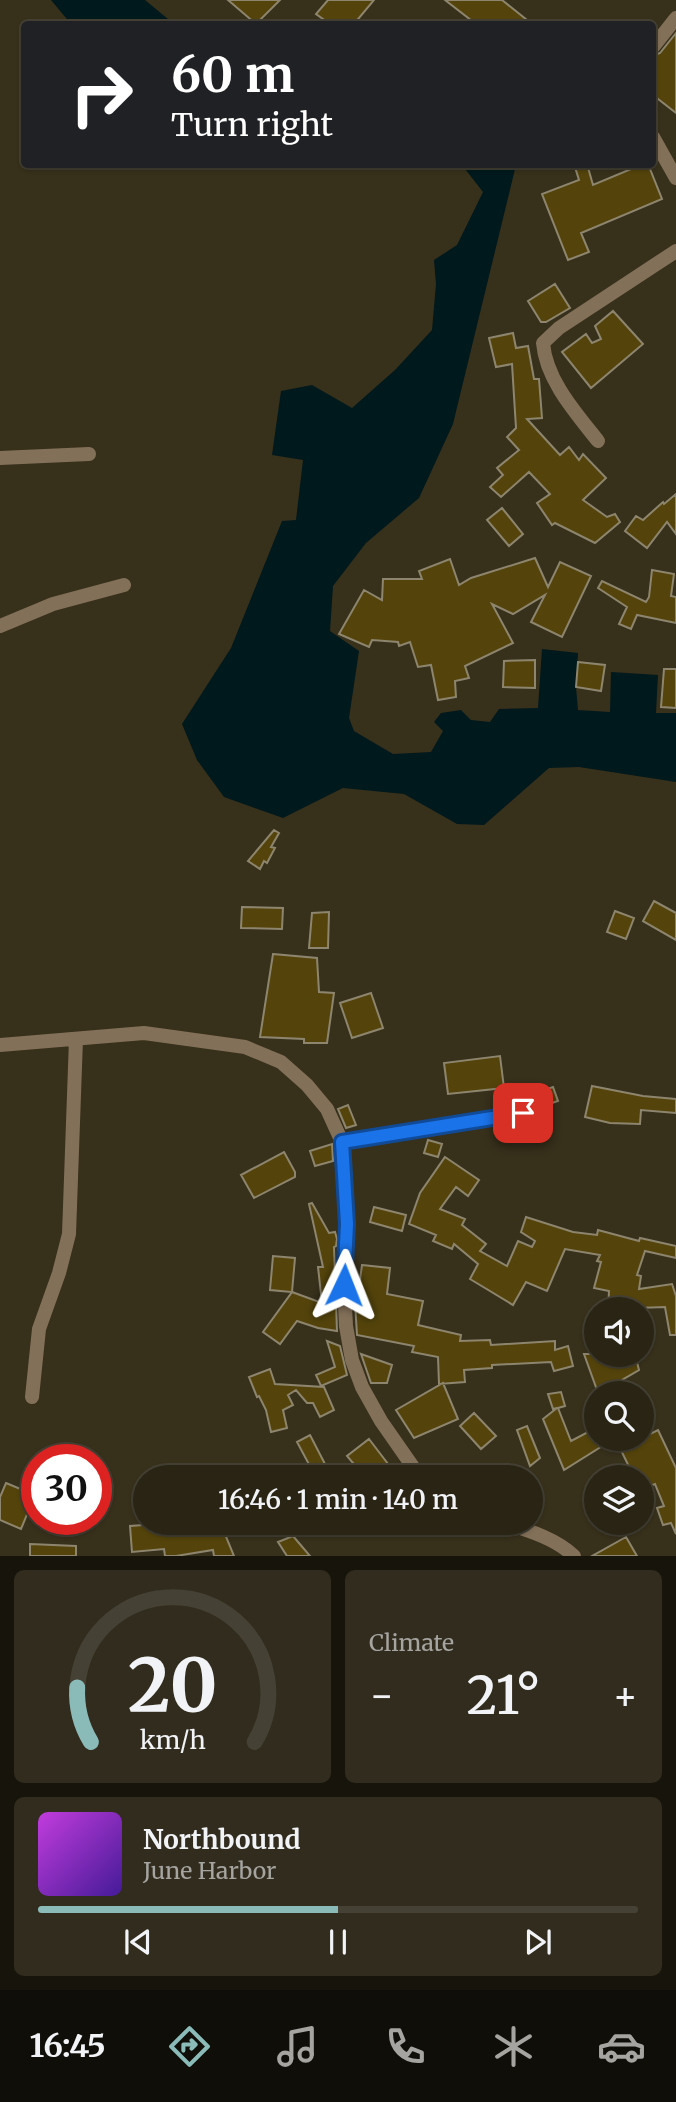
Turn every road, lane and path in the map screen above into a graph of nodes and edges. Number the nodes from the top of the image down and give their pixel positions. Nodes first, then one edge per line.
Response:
1 (676, 18) edge
2 (656, 43) edge
3 (656, 142) edge
4 (676, 178) edge
5 (676, 251) edge
6 (598, 441) dead end
7 (89, 454) dead end
8 (0, 458) edge
9 (124, 584) dead end
10 (0, 626) edge
11 (76, 1039) junction
12 (0, 1045) edge
13 (540, 1121) dead end
14 (342, 1142) junction
15 (32, 1397) dead end
16 (412, 1465) edge
17 (539, 1535) edge
18 (574, 1556) edge

1 - 2 street
3 - 4 street
5 - 6 street
7 - 8 street
9 - 10 street
11 - 12 street
11 - 14 street
11 - 15 street
13 - 14 street
14 - 16 street
17 - 18 street

